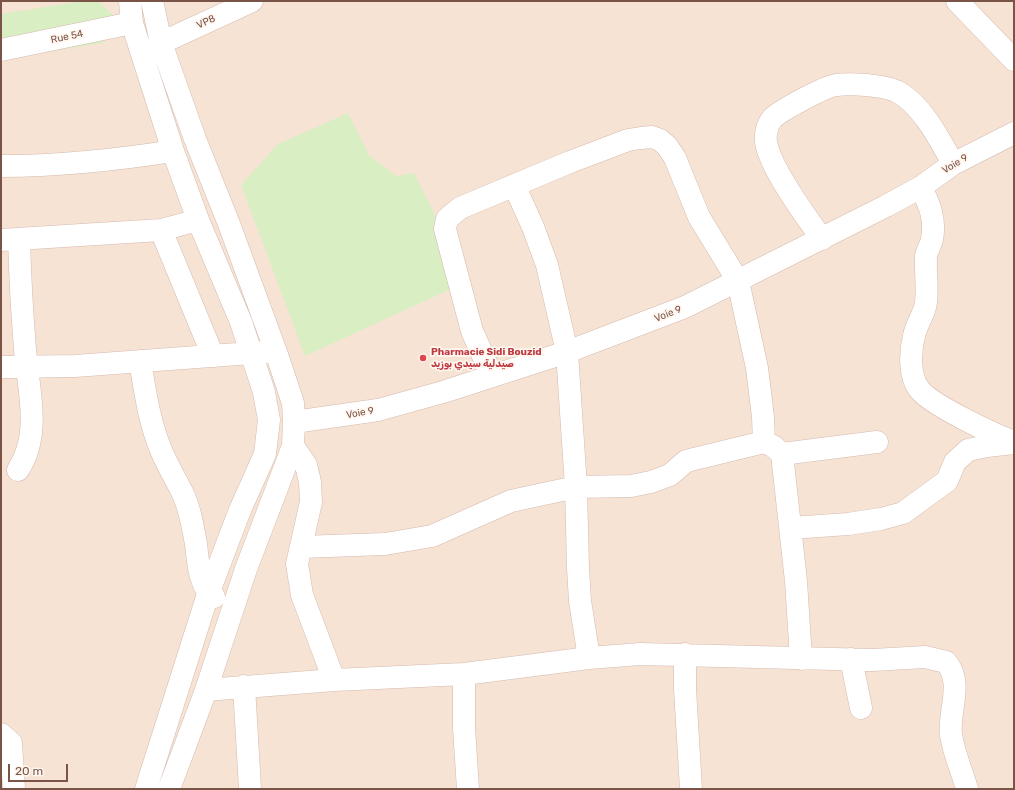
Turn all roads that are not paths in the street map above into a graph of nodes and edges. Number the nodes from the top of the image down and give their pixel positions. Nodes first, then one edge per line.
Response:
1 (130, 1) edge
2 (152, 1) edge
3 (252, 1) edge
4 (957, 1) edge
5 (132, 23) junction
6 (161, 43) junction
7 (1, 50) edge
8 (1014, 60) edge
9 (1014, 133) edge
10 (173, 151) junction
11 (954, 164) junction
12 (1, 166) edge
13 (514, 185) junction
14 (921, 187) junction
15 (198, 220) junction
16 (161, 230) junction
17 (822, 239) junction
18 (10, 240) edge
19 (738, 281) junction
20 (252, 352) junction
21 (276, 352) junction
22 (567, 352) junction
23 (213, 356) junction
24 (140, 361) junction
25 (26, 366) junction
26 (1, 367) edge
27 (492, 376) junction
28 (954, 413) junction
29 (294, 422) junction
30 (764, 442) junction
31 (877, 442) dead end
32 (1014, 443) edge
33 (293, 446) junction
34 (968, 450) junction
35 (782, 454) junction
36 (18, 470) dead end
37 (576, 487) junction
38 (791, 528) junction
39 (301, 547) junction
40 (208, 594) junction
41 (232, 608) junction
42 (685, 654) junction
43 (589, 658) junction
44 (801, 659) junction
45 (851, 659) junction
46 (464, 674) junction
47 (334, 680) junction
48 (244, 686) junction
49 (206, 690) junction
50 (861, 708) dead end
51 (1, 734) edge
52 (14, 789) edge
53 (146, 789) edge
54 (169, 789) edge
55 (250, 789) edge
56 (468, 789) edge
57 (691, 789) edge
58 (967, 789) edge

1 - 5 street
2 - 6 street
3 - 6 street, VP8
4 - 8 street
5 - 7 street, Rue 54
5 - 10 street
6 - 21 street
9 - 11 street, Voie 9
10 - 12 street
10 - 15 street
11 - 14 street, Voie 9
11 - 17 street
13 - 19 street
13 - 22 street
13 - 27 street
14 - 17 street, Voie 9
14 - 28 street
15 - 16 street
15 - 20 street
16 - 18 street
16 - 23 street
17 - 19 street, Voie 9
18 - 25 street
19 - 22 street, Voie 9
19 - 30 street
20 - 21 street
20 - 23 street
20 - 40 street
21 - 29 street
22 - 27 street, Voie 9
22 - 37 street
23 - 24 street
24 - 25 street
24 - 40 street
25 - 26 street
25 - 36 street
27 - 29 street, Voie 9
28 - 32 street
28 - 34 street
29 - 33 street
30 - 35 street
30 - 37 street
31 - 35 street
32 - 34 street
33 - 39 street
33 - 41 street
34 - 38 street
35 - 38 street
37 - 39 street
37 - 43 street
38 - 44 street
39 - 47 street
40 - 41 street
40 - 53 street
41 - 49 street
42 - 43 street
42 - 44 street
42 - 57 street
43 - 46 street
44 - 45 street
45 - 50 street
45 - 58 street
46 - 47 street
46 - 56 street
47 - 48 street
48 - 49 street
48 - 55 street
49 - 54 street
51 - 52 street

